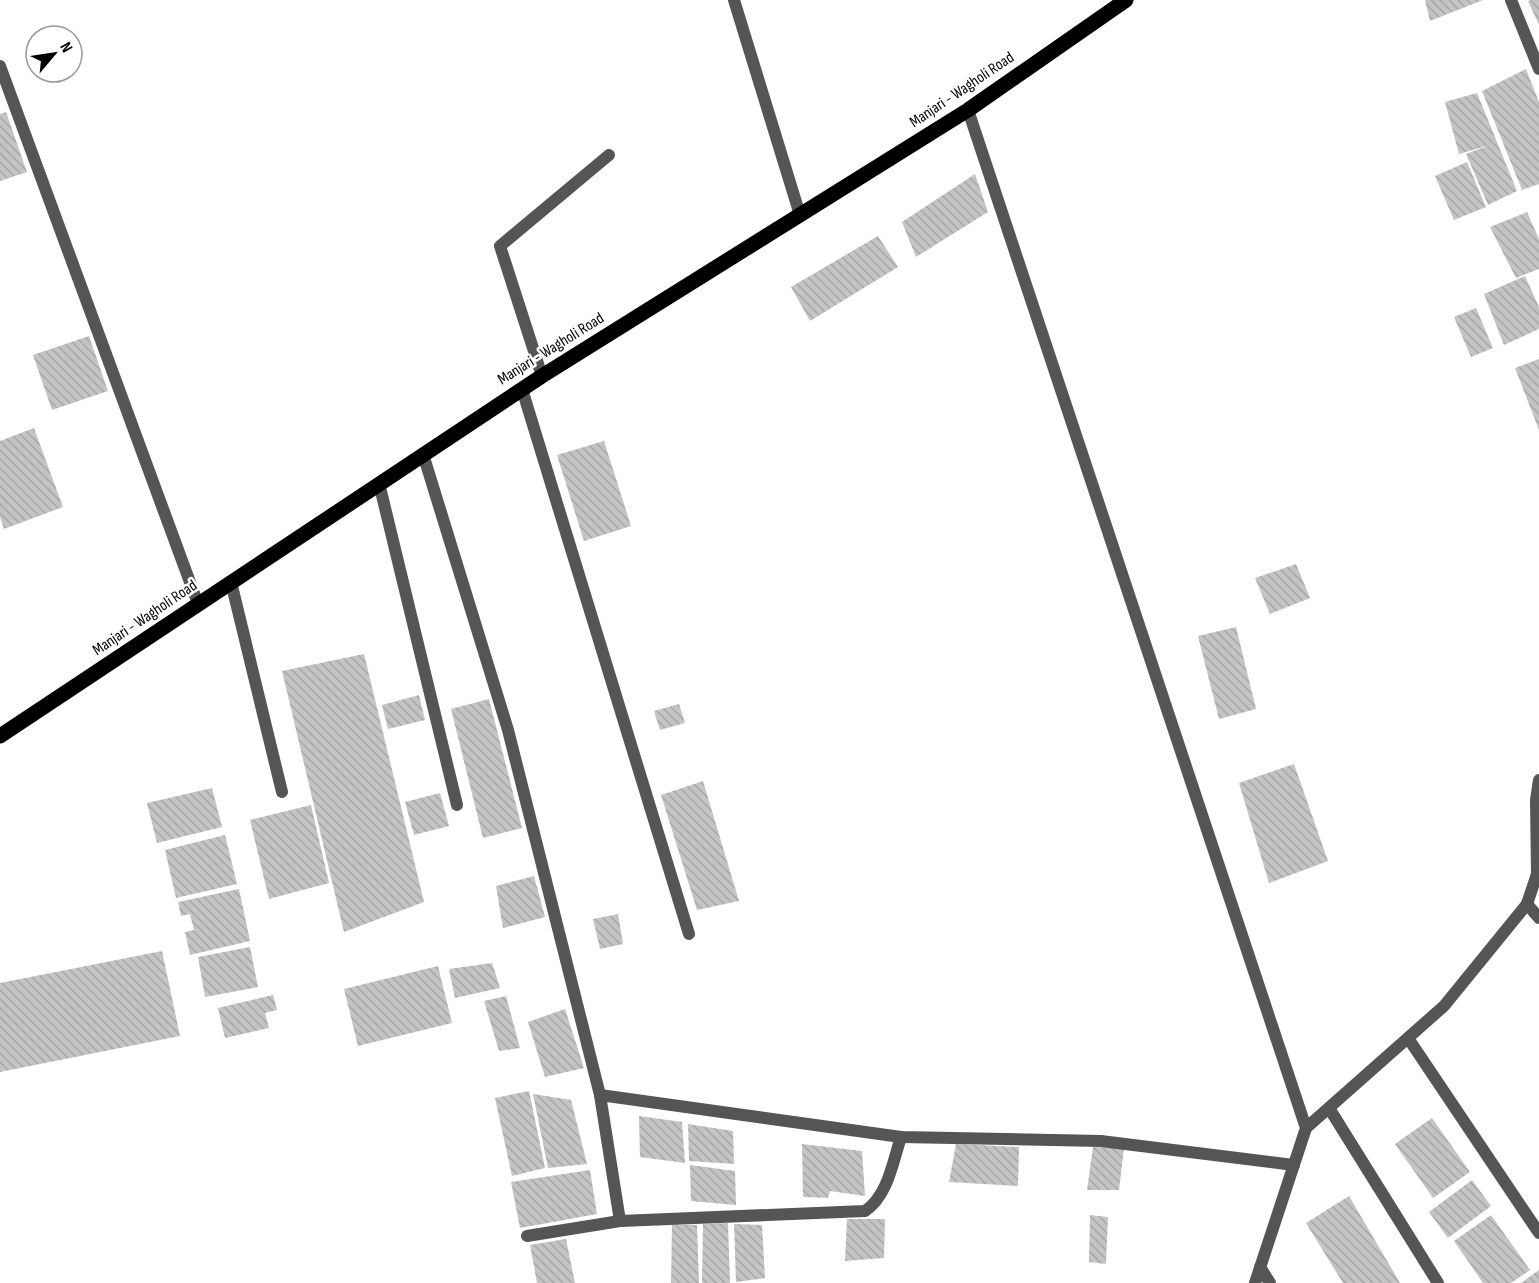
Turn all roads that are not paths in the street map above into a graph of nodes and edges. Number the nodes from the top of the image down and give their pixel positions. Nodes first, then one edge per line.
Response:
1 (734, 0) edge
2 (1126, 0) edge
3 (1511, 0) edge
4 (0, 66) edge
5 (1539, 69) edge
6 (968, 110) junction
7 (609, 155) dead end
8 (800, 215) junction
9 (542, 376) junction
10 (522, 389) junction
11 (423, 454) junction
12 (379, 483) junction
13 (231, 582) junction
14 (198, 604) junction
15 (0, 736) edge
16 (1539, 780) edge
17 (282, 792) dead end
18 (457, 805) dead end
19 (1527, 904) junction
20 (1539, 918) edge
21 (689, 934) dead end
22 (1408, 1038) junction
23 (600, 1095) junction
24 (1329, 1108) junction
25 (1306, 1128) junction
26 (901, 1137) junction
27 (1294, 1165) junction
28 (620, 1221) junction
29 (1539, 1233) edge
30 (527, 1236) dead end
31 (1260, 1267) junction
32 (1255, 1283) edge
33 (1270, 1283) edge
34 (1438, 1283) edge

1 - 8 street
2 - 6 main road, Manjari - Wagholi Road
3 - 5 street
4 - 14 street
6 - 8 main road, Manjari - Wagholi Road
6 - 25 street
7 - 9 street
8 - 9 main road, Manjari - Wagholi Road
9 - 10 main road, Manjari - Wagholi Road
10 - 11 main road, Manjari - Wagholi Road
10 - 21 street
11 - 12 main road, Manjari - Wagholi Road
11 - 23 street
12 - 13 main road, Manjari - Wagholi Road
12 - 18 street
13 - 14 main road, Manjari - Wagholi Road
13 - 17 street
14 - 15 main road, Manjari - Wagholi Road
16 - 19 street
19 - 20 street
19 - 22 street
22 - 24 street
22 - 29 street
23 - 26 street
23 - 28 street
24 - 25 street
24 - 34 street
25 - 27 street
26 - 27 street
26 - 28 street
27 - 31 street
28 - 30 street
31 - 32 street
31 - 33 street

